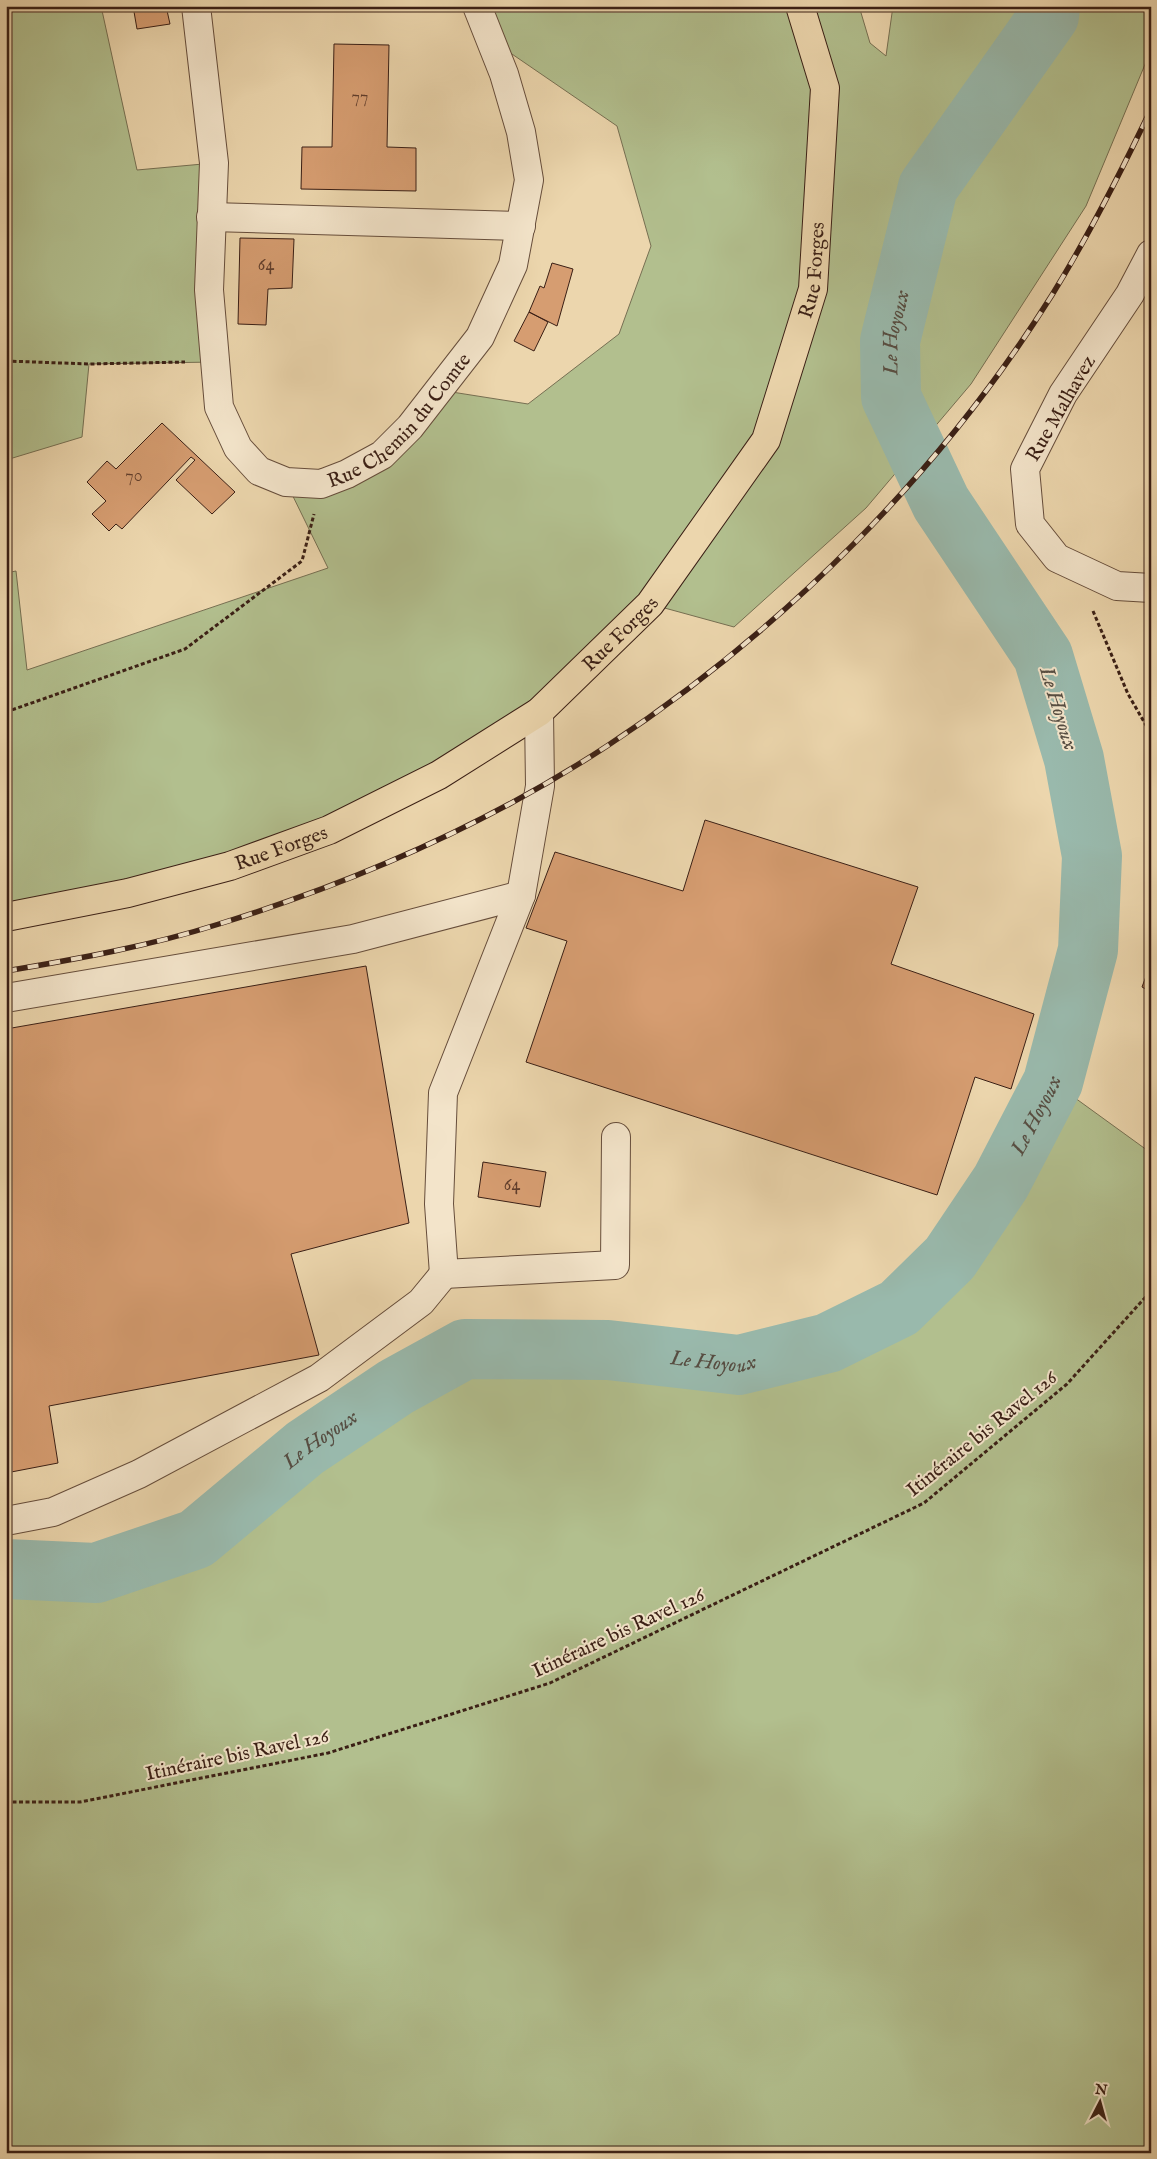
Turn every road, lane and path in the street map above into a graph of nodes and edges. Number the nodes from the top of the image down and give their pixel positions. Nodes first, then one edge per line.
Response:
1 (196, 6) edge
2 (477, 6) edge
3 (800, 6) edge
4 (211, 217) junction
5 (521, 226) junction
6 (1151, 254) edge
7 (6, 361) edge
8 (215, 362) junction
9 (321, 484) junction
10 (1074, 566) junction
11 (1151, 588) edge
12 (6, 712) edge
13 (539, 712) junction
14 (1151, 734) edge
15 (521, 895) junction
16 (6, 917) edge
17 (6, 998) edge
18 (616, 1137) dead end
19 (444, 1274) junction
20 (1151, 1291) edge
21 (6, 1521) edge
22 (6, 1802) edge

1 - 4 street, Rue Chemin du Comte
2 - 5 street, Rue Chemin du Comte
3 - 13 main road, Rue Forges
4 - 5 street
4 - 8 street, Rue Chemin du Comte
5 - 9 street, Rue Chemin du Comte
6 - 10 street, Rue Malhavez
7 - 8 path
8 - 9 street, Rue Chemin du Comte
9 - 12 path
10 - 11 street, Rue Malhavez
10 - 14 path
13 - 15 street
13 - 16 main road, Rue Forges
15 - 17 street
15 - 19 street
18 - 19 street
19 - 21 street
20 - 22 path, Itinéraire bis Ravel 126

